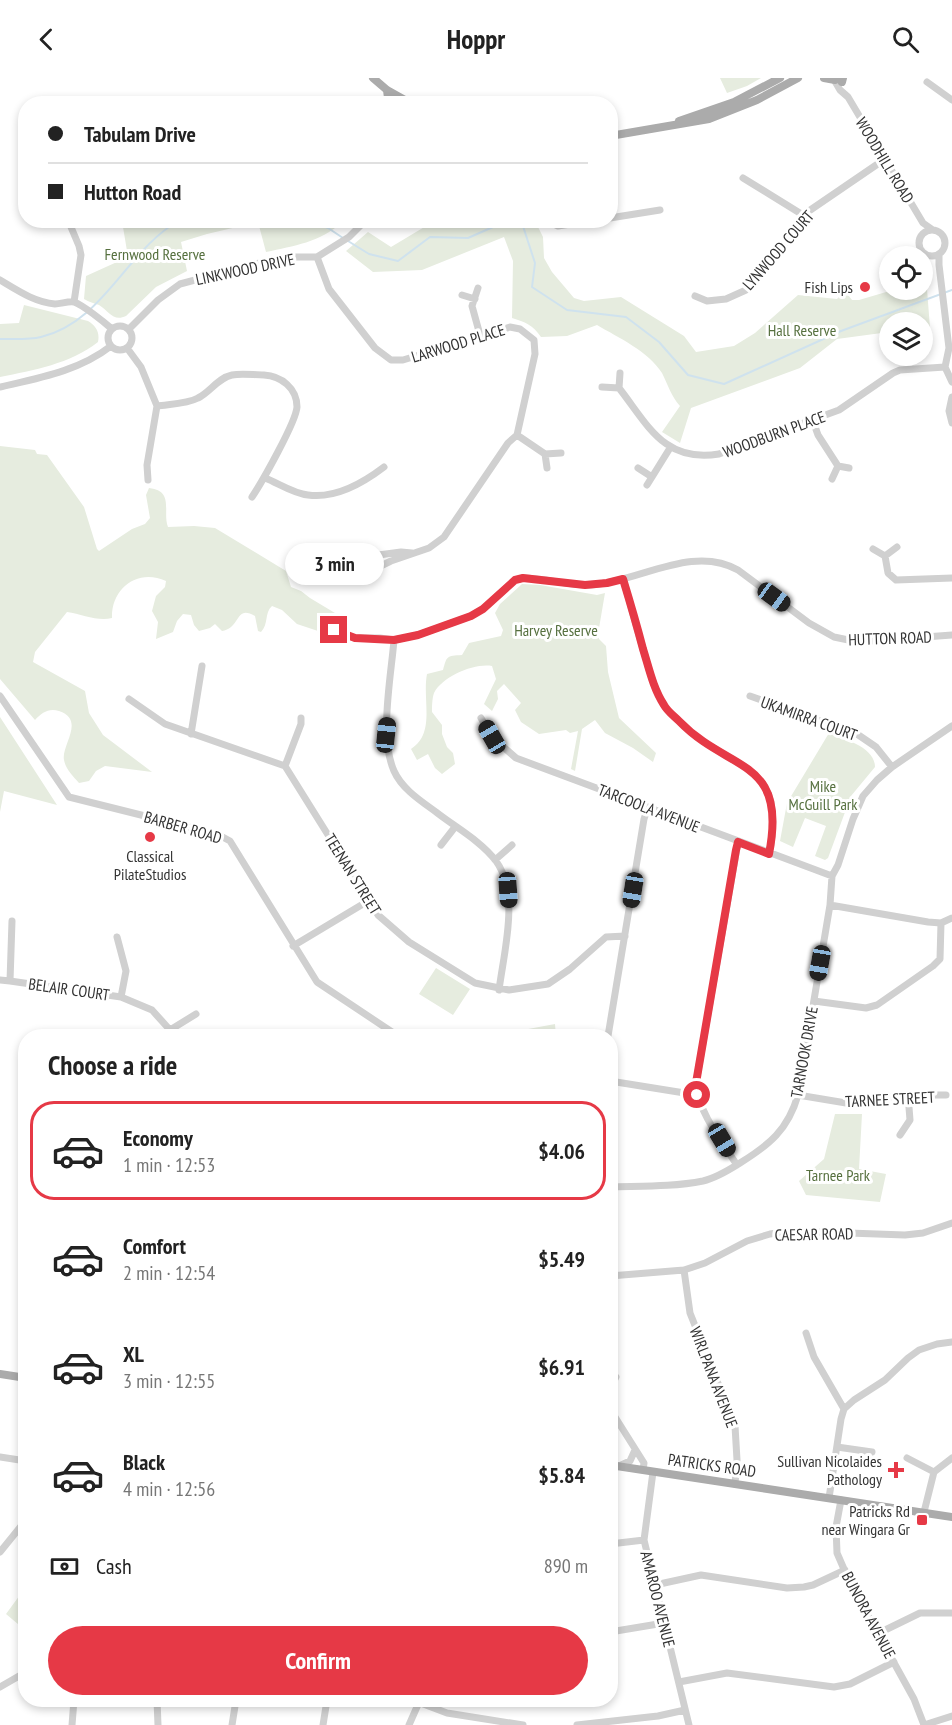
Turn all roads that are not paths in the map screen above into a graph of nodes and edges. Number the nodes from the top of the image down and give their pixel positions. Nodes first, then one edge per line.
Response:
1 (373, 78) edge
2 (780, 78) edge
3 (798, 78) edge
4 (824, 78) edge
5 (839, 79) edge
6 (927, 82) dead end
7 (387, 90) junction
8 (388, 96) edge
9 (397, 96) edge
10 (952, 100) edge
11 (659, 128) junction
12 (618, 135) edge
13 (885, 159) junction
14 (743, 178) dead end
15 (660, 210) dead end
16 (803, 215) junction
17 (618, 217) edge
18 (923, 223) junction
19 (71, 228) edge
20 (360, 228) edge
21 (933, 231) junction
22 (924, 234) junction
23 (943, 236) junction
24 (952, 238) edge
25 (945, 245) junction
26 (936, 255) junction
27 (317, 257) junction
28 (0, 280) edge
29 (478, 288) dead end
30 (462, 294) dead end
31 (695, 296) dead end
32 (475, 299) junction
33 (74, 302) junction
34 (112, 329) junction
35 (129, 329) junction
36 (480, 335) junction
37 (111, 346) junction
38 (128, 348) junction
39 (945, 367) junction
40 (620, 373) dead end
41 (952, 382) edge
42 (0, 387) edge
43 (602, 387) dead end
44 (619, 388) junction
45 (952, 397) edge
46 (157, 406) junction
47 (813, 421) junction
48 (952, 423) edge
49 (517, 435) junction
50 (670, 448) junction
51 (561, 453) dead end
52 (545, 454) junction
53 (838, 466) junction
54 (384, 467) dead end
55 (547, 468) dead end
56 (638, 468) dead end
57 (849, 468) dead end
58 (652, 477) junction
59 (265, 478) junction
60 (832, 479) dead end
61 (148, 480) dead end
62 (647, 484) dead end
63 (252, 497) dead end
64 (897, 547) dead end
65 (873, 549) dead end
66 (412, 553) junction
67 (885, 556) junction
68 (952, 578) edge
69 (623, 579) junction
70 (334, 630) dead end
71 (952, 636) edge
72 (394, 640) junction
73 (202, 666) dead end
74 (0, 696) edge
75 (750, 696) dead end
76 (129, 699) dead end
77 (301, 718) dead end
78 (481, 718) dead end
79 (952, 726) edge
80 (191, 734) junction
81 (285, 766) junction
82 (892, 767) junction
83 (648, 807) junction
84 (454, 827) junction
85 (738, 842) junction
86 (441, 845) dead end
87 (512, 845) dead end
88 (769, 854) junction
89 (495, 860) junction
90 (832, 876) junction
91 (368, 901) junction
92 (830, 905) junction
93 (952, 918) edge
94 (12, 921) dead end
95 (941, 923) junction
96 (625, 936) junction
97 (117, 937) dead end
98 (294, 946) junction
99 (0, 980) edge
100 (9, 981) junction
101 (499, 990) junction
102 (121, 997) junction
103 (814, 1001) junction
104 (196, 1014) dead end
105 (168, 1029) edge
106 (176, 1029) edge
107 (388, 1029) edge
108 (609, 1029) edge
109 (618, 1082) edge
110 (697, 1095) junction
111 (798, 1095) junction
112 (908, 1095) junction
113 (946, 1095) dead end
114 (900, 1135) dead end
115 (737, 1165) junction
116 (618, 1186) edge
117 (952, 1223) edge
118 (684, 1270) junction
119 (618, 1275) edge
120 (806, 1333) dead end
121 (952, 1342) edge
122 (0, 1374) edge
123 (18, 1377) edge
124 (844, 1409) junction
125 (618, 1422) edge
126 (837, 1446) junction
127 (635, 1450) junction
128 (872, 1452) dead end
129 (0, 1457) edge
130 (907, 1458) dead end
131 (952, 1458) edge
132 (18, 1460) edge
133 (618, 1465) edge
134 (618, 1466) edge
135 (643, 1470) junction
136 (653, 1472) junction
137 (934, 1472) junction
138 (735, 1484) junction
139 (829, 1498) junction
140 (841, 1500) junction
141 (924, 1512) junction
142 (952, 1517) edge
143 (18, 1530) edge
144 (644, 1540) junction
145 (618, 1543) edge
146 (0, 1552) edge
147 (845, 1570) junction
148 (655, 1586) junction
149 (952, 1613) edge
150 (664, 1623) junction
151 (618, 1631) edge
152 (879, 1633) junction
153 (894, 1662) junction
154 (18, 1677) edge
155 (679, 1682) junction
156 (0, 1687) edge
157 (73, 1707) edge
158 (157, 1707) edge
159 (235, 1707) edge
160 (326, 1707) edge
161 (416, 1707) edge
162 (433, 1707) edge
163 (685, 1710) junction
164 (952, 1716) edge
165 (72, 1725) edge
166 (158, 1725) edge
167 (232, 1725) edge
168 (323, 1725) edge
169 (409, 1725) edge
170 (523, 1725) edge
171 (577, 1725) edge
172 (689, 1725) edge
173 (924, 1725) edge

1 - 7 main road
2 - 11 main road
3 - 11 main road
4 - 5 main road
5 - 13 street, WOODHILL ROAD
6 - 10 street
7 - 8 main road
7 - 9 main road
11 - 12 main road
13 - 16 street, LYNWOOD COURT
13 - 18 street, WOODHILL ROAD
14 - 16 street
15 - 17 street
16 - 31 street, LYNWOOD COURT
18 - 21 street, WOODHILL ROAD
18 - 22 street, WOODHILL ROAD
19 - 33 street
20 - 27 street, LINKWOOD DRIVE
21 - 22 street
21 - 23 street, WOODHILL ROAD
22 - 26 street, WOODHILL ROAD
23 - 24 street
23 - 25 street
24 - 25 street
25 - 26 street
26 - 39 street, WOODHILL ROAD
27 - 35 street, LINKWOOD DRIVE
27 - 36 street, LARWOOD PLACE
28 - 33 street
29 - 32 street
30 - 32 street
32 - 36 street
33 - 34 street
34 - 35 street
34 - 37 street
35 - 38 street
36 - 49 street, LARWOOD PLACE
37 - 38 street
37 - 42 street
38 - 46 street
39 - 41 street
39 - 47 street, WOODBURN PLACE
40 - 44 street
43 - 44 street
44 - 50 street, WOODBURN PLACE
45 - 48 street
46 - 59 street
46 - 61 street
47 - 50 street, WOODBURN PLACE
47 - 53 street
49 - 52 street
49 - 66 street, LARWOOD PLACE
50 - 58 street
51 - 52 street
52 - 55 street
53 - 57 street
53 - 60 street
54 - 59 street
56 - 58 street
58 - 62 street
59 - 63 street
64 - 67 street
65 - 67 street
66 - 66 street, LARWOOD PLACE
67 - 68 street
69 - 71 street, HUTTON ROAD
69 - 72 street, HUTTON ROAD
69 - 88 street
70 - 72 street, HUTTON ROAD
72 - 84 street
73 - 80 street
74 - 98 street, BARBER ROAD
75 - 82 street, UKAMIRRA COURT
76 - 80 street
77 - 81 street
78 - 83 street, TARCOOLA AVENUE
79 - 82 street, TARNOOK DRIVE
80 - 81 street
81 - 91 street, TEENAN STREET
82 - 90 street, TARNOOK DRIVE
83 - 85 street, TARCOOLA AVENUE
83 - 96 street
84 - 86 street
84 - 89 street
85 - 88 street, TARCOOLA AVENUE
85 - 110 street
87 - 89 street
88 - 90 street, TARCOOLA AVENUE
89 - 101 street
90 - 92 street, TARNOOK DRIVE
91 - 98 street
91 - 101 street, TEENAN STREET
92 - 95 street
92 - 103 street, TARNOOK DRIVE
93 - 95 street
94 - 100 street, BELAIR COURT
95 - 103 street
96 - 101 street, TEENAN STREET
96 - 108 street
97 - 102 street
98 - 107 street, BARBER ROAD
99 - 100 street
100 - 102 street, BELAIR COURT
102 - 105 street, BELAIR COURT
103 - 111 street, TARNOOK DRIVE
104 - 106 street
109 - 110 street
110 - 115 street
111 - 112 street, TARNEE STREET
111 - 115 street, TARNOOK DRIVE
112 - 113 street, TARNEE STREET
112 - 114 street
115 - 116 street, TARNOOK DRIVE
117 - 118 street, CAESAR ROAD
118 - 119 street, CAESAR ROAD
118 - 138 street, WIRLPANA AVENUE
120 - 124 street
121 - 124 street
122 - 123 main road
124 - 126 street
125 - 127 street
126 - 128 street
126 - 139 street
127 - 133 street
127 - 135 street
129 - 132 street
130 - 137 street
131 - 137 street
134 - 135 main road, PATRICKS ROAD
135 - 136 main road, PATRICKS ROAD
136 - 138 main road, PATRICKS ROAD
136 - 144 street, AMAROO AVENUE
137 - 141 street
138 - 139 main road, PATRICKS ROAD
139 - 140 main road, PATRICKS ROAD
140 - 141 main road, PATRICKS ROAD
140 - 147 street, BUNORA AVENUE
141 - 142 main road, PATRICKS ROAD
143 - 146 street
144 - 145 street
144 - 148 street, AMAROO AVENUE
147 - 148 street
147 - 152 street, BUNORA AVENUE
148 - 150 street, AMAROO AVENUE
149 - 152 street
150 - 151 street
150 - 155 street, AMAROO AVENUE
152 - 153 street, BUNORA AVENUE
153 - 155 street
153 - 173 street, BUNORA AVENUE
154 - 156 street
155 - 163 street, AMAROO AVENUE
157 - 165 street
158 - 166 street
159 - 167 street
160 - 168 street
161 - 169 street
162 - 170 street
163 - 171 street
163 - 172 street, AMAROO AVENUE
164 - 173 street

